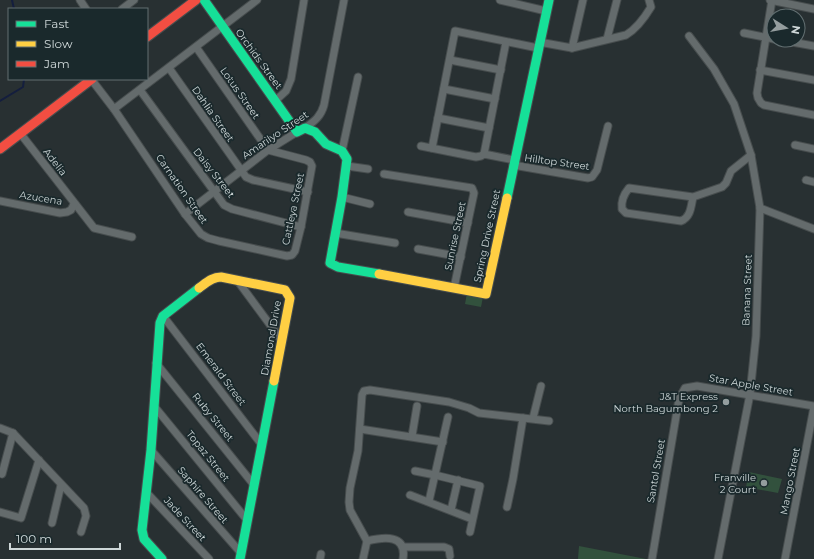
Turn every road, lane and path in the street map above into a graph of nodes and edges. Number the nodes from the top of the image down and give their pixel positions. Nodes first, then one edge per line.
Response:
1 (196, 0) edge
2 (204, 0) edge
3 (257, 0) edge
4 (304, 0) edge
5 (344, 0) edge
6 (500, 0) edge
7 (548, 0) edge
8 (583, 0) edge
9 (617, 0) edge
10 (649, 0) edge
11 (772, 0) edge
12 (814, 9) edge
13 (546, 10) junction
14 (222, 26) junction
15 (744, 33) dead end
16 (148, 36) edge
17 (689, 36) dead end
18 (766, 37) joint
19 (607, 39) junction
20 (506, 42) junction
21 (539, 45) junction
22 (196, 47) junction
23 (572, 48) junction
24 (450, 60) junction
25 (169, 68) junction
26 (501, 70) junction
27 (760, 70) junction
28 (358, 77) dead end
29 (91, 80) edge
30 (93, 80) edge
31 (814, 80) edge
32 (444, 89) junction
33 (140, 90) junction
34 (495, 99) junction
35 (276, 101) junction
36 (114, 109) junction
37 (814, 115) edge
38 (438, 118) junction
39 (608, 126) dead end
40 (305, 128) junction
41 (489, 128) junction
42 (297, 132) junction
43 (20, 133) junction
44 (795, 145) dead end
45 (421, 146) dead end
46 (432, 148) junction
47 (0, 149) edge
48 (814, 149) edge
49 (268, 150) junction
50 (342, 151) junction
51 (484, 154) junction
52 (751, 155) junction
53 (513, 163) junction
54 (347, 166) junction
55 (368, 169) dead end
56 (241, 171) junction
57 (384, 174) dead end
58 (806, 180) dead end
59 (814, 182) edge
60 (214, 191) junction
61 (308, 192) junction
62 (693, 196) junction
63 (342, 197) junction
64 (0, 201) edge
65 (74, 204) junction
66 (370, 204) dead end
67 (760, 208) junction
68 (408, 212) dead end
69 (185, 214) junction
70 (468, 223) junction
71 (301, 227) junction
72 (814, 229) edge
73 (335, 233) junction
74 (132, 237) dead end
75 (395, 243) dead end
76 (418, 249) dead end
77 (292, 255) joint
78 (461, 257) junction
79 (237, 280) junction
80 (454, 288) junction
81 (163, 316) junction
82 (282, 341) junction
83 (156, 363) junction
84 (541, 386) dead end
85 (685, 388) joint
86 (750, 394) junction
87 (154, 406) junction
88 (417, 406) dead end
89 (814, 406) edge
90 (448, 417) dead end
91 (523, 418) junction
92 (533, 418) junction
93 (549, 421) dead end
94 (0, 428) edge
95 (360, 429) junction
96 (13, 433) junction
97 (412, 436) junction
98 (443, 442) junction
99 (262, 445) junction
100 (151, 450) junction
101 (39, 460) junction
102 (415, 471) dead end
103 (0, 474) edge
104 (436, 474) junction
105 (458, 480) junction
106 (61, 485) junction
107 (254, 485) junction
108 (146, 492) junction
109 (410, 495) dead end
110 (429, 501) junction
111 (507, 507) dead end
112 (451, 510) junction
113 (0, 512) edge
114 (472, 519) junction
115 (247, 520) junction
116 (52, 523) dead end
117 (81, 532) dead end
118 (470, 532) dead end
119 (367, 541) junction
120 (404, 547) junction
121 (240, 556) edge
122 (450, 556) dead end
123 (162, 559) edge
124 (209, 559) edge
125 (363, 559) edge
126 (403, 559) edge
127 (652, 559) edge
128 (718, 559) edge
129 (784, 559) edge

1 - 16 street
2 - 14 street, Orchids Street
3 - 14 street
4 - 35 street
5 - 40 street, Amarilyo Street
6 - 13 street
7 - 13 street, Spring Drive Street
8 - 23 street
9 - 19 street
10 - 19 street
11 - 12 street
13 - 21 street, Spring Drive Street
14 - 22 street
14 - 35 street, Orchids Street
15 - 18 street
17 - 52 street, Banana Street
18 - 27 street
19 - 23 street
20 - 21 street
20 - 24 street
20 - 26 street
21 - 23 street
21 - 53 street, Spring Drive Street
22 - 25 street
22 - 49 street, Lotus Street
24 - 26 street
24 - 32 street
25 - 33 street
25 - 56 street, Dahlia Street
26 - 34 street
27 - 31 street
27 - 37 street
28 - 50 street
29 - 43 street
30 - 36 street, Carnation Street
32 - 34 street
32 - 38 street
33 - 36 street
33 - 60 street, Daisy Street
34 - 41 street
35 - 42 street, Orchids Street
36 - 69 street, Carnation Street
38 - 41 street
38 - 46 street
39 - 53 street, Hilltop Street
40 - 42 street, Amarilyo Street
40 - 50 street
41 - 51 street
42 - 49 street, Amarilyo Street
43 - 47 street
43 - 65 street, Adelia
44 - 48 street
45 - 46 street
46 - 51 street
49 - 56 street, Amarilyo Street
49 - 61 street, Cattleya Street
50 - 54 street
51 - 53 street
52 - 62 street
52 - 67 street, Banana Street
53 - 80 street, Spring Drive Street
54 - 55 street
54 - 63 street, Spring Drive Street
56 - 60 street, Amarilyo Street
56 - 61 street, Dahlia Street
57 - 70 street, Sunrise Street
58 - 59 street
60 - 69 street, Amarilyo Street
60 - 71 street, Daisy Street
61 - 71 street, Cattleya Street
62 - 62 street
63 - 66 street
63 - 73 street, Spring Drive Street
64 - 65 street, Azucena
65 - 74 street, Adelia
67 - 72 street
67 - 86 street, Banana Street
68 - 70 street
69 - 77 street, Carnation Street
70 - 78 street, Sunrise Street
71 - 77 street, Cattleya Street
73 - 75 street
73 - 80 street, Spring Drive Street
76 - 78 street
78 - 80 street, Sunrise Street
79 - 81 street, Diamond Drive
79 - 82 street
79 - 82 street, Diamond Drive
81 - 83 street
81 - 99 street, Emerald Street
82 - 99 street, Diamond Drive
83 - 87 street
83 - 107 street, Ruby Street
84 - 92 street
85 - 86 street, Star Apple Street
85 - 127 street, Santol Street
86 - 89 street, Star Apple Street
86 - 128 street, Banana Street
87 - 100 street
87 - 115 street, Topaz Street
88 - 97 street
89 - 129 street, Mango Street
90 - 98 street
91 - 92 street
91 - 95 street
91 - 111 street
92 - 93 street
94 - 96 street
95 - 97 street
95 - 119 street
96 - 101 street
96 - 103 street
97 - 98 street
98 - 104 street
99 - 107 street, Diamond Drive
100 - 108 street
100 - 121 street, Saphire Street
101 - 106 street
101 - 113 street
102 - 104 street
104 - 105 street
104 - 110 street
105 - 112 street
105 - 114 street
106 - 116 street
106 - 117 street
107 - 115 street, Diamond Drive
108 - 123 street
108 - 124 street, Jade Street
109 - 110 street
110 - 112 street
112 - 114 street
114 - 118 street
115 - 121 street, Diamond Drive
119 - 120 street
119 - 125 street
120 - 122 street
120 - 126 street

